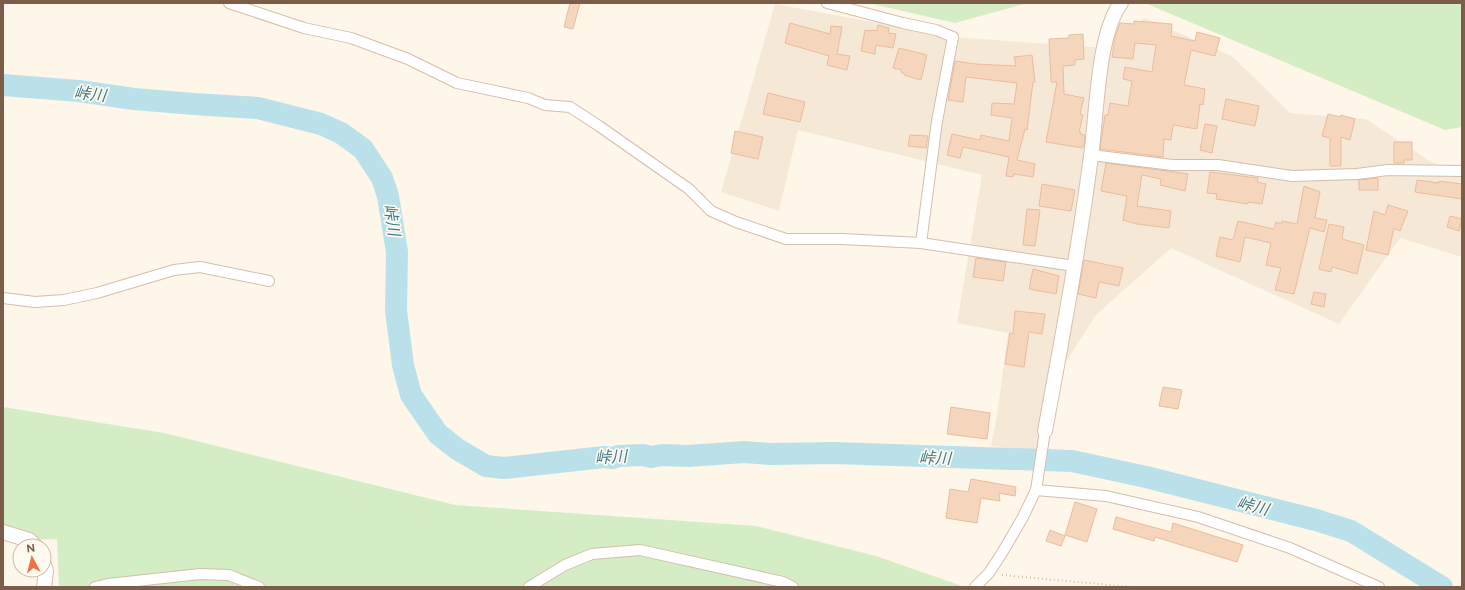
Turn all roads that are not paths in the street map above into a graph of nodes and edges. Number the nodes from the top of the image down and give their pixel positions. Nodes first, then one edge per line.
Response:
1 (229, 3) edge
2 (827, 3) edge
3 (1121, 3) edge
4 (1091, 155) junction
5 (1462, 171) edge
6 (921, 243) junction
7 (1074, 266) junction
8 (269, 281) dead end
9 (3, 298) edge
10 (1045, 430) joint
11 (1036, 490) junction
12 (3, 532) edge
13 (22, 538) edge
14 (95, 587) edge
15 (259, 587) edge
16 (529, 587) edge
17 (794, 587) edge
18 (975, 587) edge
19 (1379, 587) edge

1 - 6 street
2 - 6 street
3 - 4 street
4 - 5 street
4 - 7 street
6 - 7 street
7 - 10 street
8 - 9 street
10 - 11 street
11 - 18 street
11 - 19 street
12 - 13 street
14 - 15 street
16 - 17 street

